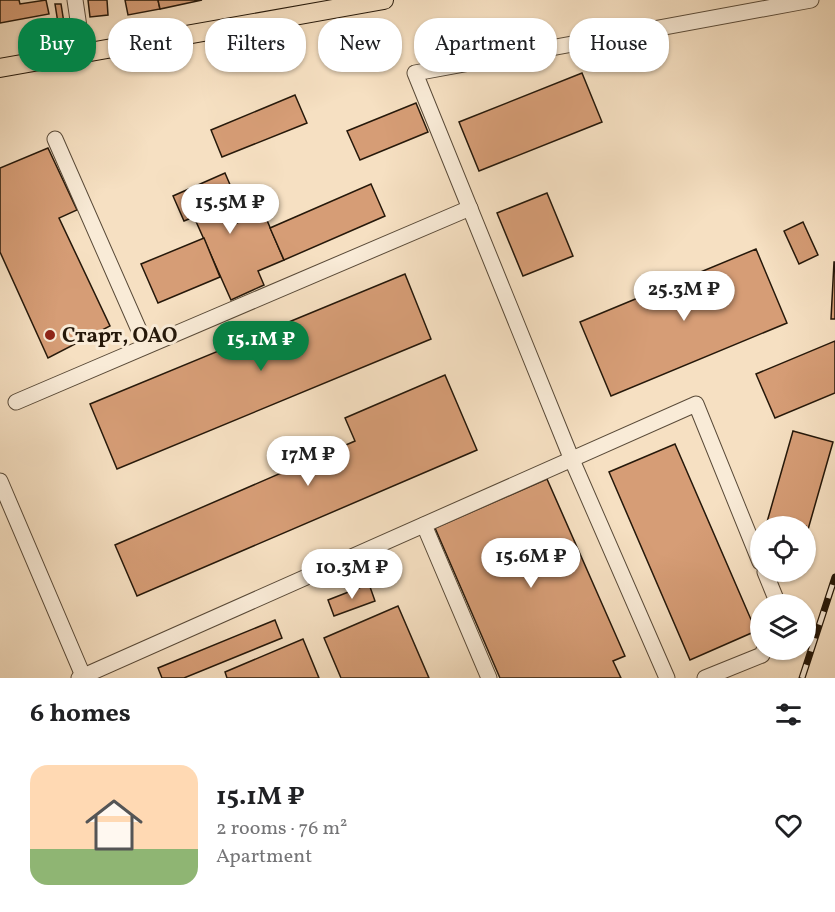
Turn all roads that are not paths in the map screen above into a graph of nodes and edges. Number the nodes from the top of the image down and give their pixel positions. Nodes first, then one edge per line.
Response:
1 (75, 0) edge
2 (384, 0) edge
3 (811, 0) edge
4 (78, 18) edge
5 (96, 52) edge
6 (18, 65) edge
7 (0, 68) edge
8 (55, 138) dead end
9 (470, 208) junction
10 (146, 346) junction
11 (16, 402) dead end
12 (572, 460) junction
13 (0, 481) edge
14 (424, 525) junction
15 (750, 537) edge
16 (750, 660) edge
17 (82, 677) edge
18 (489, 678) edge
19 (667, 678) edge
20 (705, 678) edge

1 - 4 lane
2 - 5 main road
3 - 9 lane
6 - 7 main road
8 - 10 lane
9 - 10 lane
9 - 12 lane
10 - 11 lane
12 - 14 lane
12 - 15 lane
12 - 19 lane
13 - 17 lane
14 - 17 lane
14 - 18 lane
16 - 20 lane

